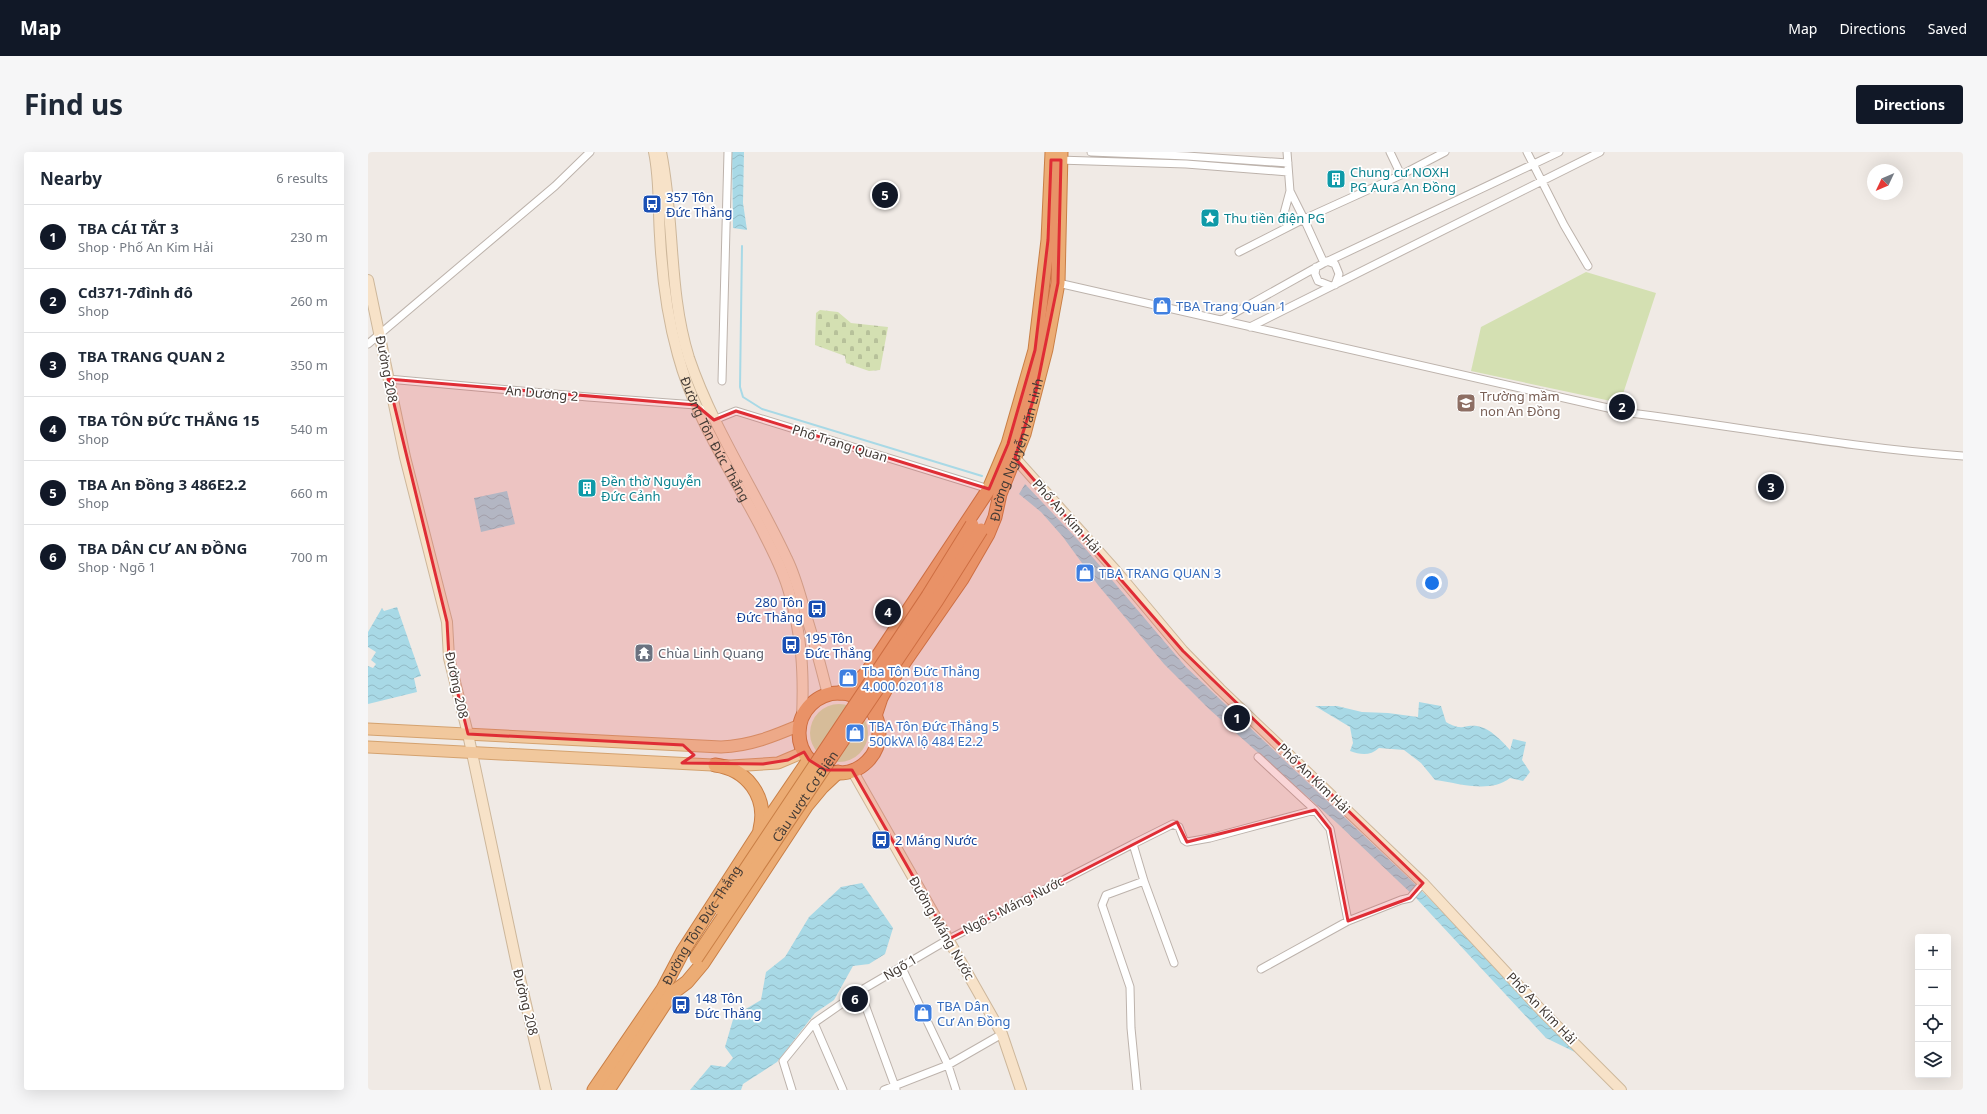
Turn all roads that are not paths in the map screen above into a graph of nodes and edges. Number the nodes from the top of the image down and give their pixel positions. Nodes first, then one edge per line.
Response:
1 (590, 152) edge
2 (654, 152) edge
3 (661, 152) edge
4 (728, 152) edge
5 (1091, 152) edge
6 (1287, 152) edge
7 (1390, 152) edge
8 (1445, 152) edge
9 (1527, 152) edge
10 (1559, 152) edge
11 (1600, 152) edge
12 (1056, 156) edge
13 (1288, 164) junction
14 (1534, 165) junction
15 (1288, 172) junction
16 (1401, 175) junction
17 (1543, 181) junction
18 (1290, 191) junction
19 (1304, 219) junction
20 (1288, 226) junction
21 (1239, 252) dead end
22 (1326, 262) junction
23 (1588, 266) dead end
24 (1316, 267) junction
25 (368, 280) edge
26 (1058, 283) junction
27 (1333, 286) junction
28 (1222, 320) junction
29 (1250, 327) junction
30 (380, 332) junction
31 (368, 344) edge
32 (388, 379) junction
33 (722, 381) dead end
34 (696, 405) junction
35 (714, 420) junction
36 (1963, 456) edge
37 (1015, 458) junction
38 (994, 492) junction
39 (834, 694) junction
40 (875, 716) junction
41 (801, 721) junction
42 (368, 729) edge
43 (468, 734) junction
44 (682, 745) junction
45 (368, 747) edge
46 (472, 753) junction
47 (807, 756) junction
48 (1258, 757) dead end
49 (682, 763) junction
50 (715, 765) junction
51 (852, 770) junction
52 (838, 772) junction
53 (1315, 810) junction
54 (758, 835) junction
55 (1133, 844) junction
56 (1144, 881) junction
57 (1422, 885) junction
58 (1348, 921) junction
59 (949, 939) junction
60 (1174, 963) dead end
61 (901, 966) junction
62 (1262, 969) dead end
63 (667, 991) junction
64 (860, 992) junction
65 (814, 1023) junction
66 (1002, 1034) junction
67 (948, 1065) junction
68 (896, 1088) edge
69 (546, 1090) edge
70 (594, 1090) edge
71 (608, 1090) edge
72 (792, 1090) edge
73 (843, 1090) edge
74 (884, 1090) edge
75 (956, 1090) edge
76 (1021, 1090) edge
77 (1136, 1090) edge
78 (1621, 1090) edge

1 - 30 street
2 - 34 street, Đường Tôn Đức Thắng
3 - 35 street, Đường Tôn Đức Thắng
4 - 33 street
5 - 13 street
6 - 13 street
7 - 16 street
8 - 16 street
9 - 14 street
10 - 14 street
11 - 17 street
12 - 15 street
12 - 26 highway, Đường Nguyễn Văn Linh
12 - 38 highway, Đường Nguyễn Văn Linh
13 - 15 street
14 - 17 street
14 - 22 street
15 - 18 street
16 - 19 street
17 - 23 street
17 - 27 street
18 - 19 street
18 - 20 street
19 - 20 street
19 - 22 street
20 - 21 street
22 - 24 street
22 - 27 street
24 - 27 street
24 - 28 street
25 - 30 street, Đường 208
26 - 28 street
26 - 37 highway, Đường Nguyễn Văn Linh
27 - 29 street
28 - 29 street
29 - 36 street
30 - 31 street
30 - 32 street, Đường 208
32 - 34 street, An Dương 2
32 - 43 street, Đường 208
34 - 35 street
34 - 41 street, Đường Tôn Đức Thắng
35 - 38 street, Phố Trang Quan
35 - 39 street, Đường Tôn Đức Thắng
37 - 38 highway, Đường Nguyễn Văn Linh
37 - 57 street, Phố An Kim Hải
38 - 39 highway, Đường Nguyễn Văn Linh
38 - 40 highway, Đường Nguyễn Văn Linh
38 - 63 highway, Cầu vượt Cơ Điện, bridge
39 - 40 highway
39 - 41 highway
40 - 51 highway
41 - 44 main road
41 - 47 highway
42 - 43 main road
43 - 44 main road
43 - 46 street, Đường 208
44 - 49 main road
45 - 46 main road
46 - 49 main road
46 - 69 street, Đường 208
47 - 50 main road
47 - 52 highway
47 - 54 highway, Đường Tôn Đức Thắng
48 - 53 street
49 - 50 main road
50 - 54 highway
51 - 52 highway
51 - 59 street, Đường Máng Nước
52 - 63 highway, Đường Tôn Đức Thắng
53 - 55 street, Ngõ 5 Máng Nước
53 - 58 street
54 - 63 highway, Đường Tôn Đức Thắng
55 - 56 street
55 - 59 street, Ngõ 5 Máng Nước
56 - 60 street
56 - 77 street
57 - 58 street
57 - 78 street, Phố An Kim Hải
58 - 62 street
59 - 61 street, Ngõ 1
59 - 66 street, Đường Máng Nước
61 - 64 street, Ngõ 1
61 - 67 street
63 - 70 highway, Đường Tôn Đức Thắng
63 - 71 highway, Đường Tôn Đức Thắng
64 - 65 street, Ngõ 1
64 - 68 street
65 - 72 street, Ngõ 1
65 - 73 street
66 - 67 street
66 - 76 street, Đường Máng Nước
67 - 68 street
67 - 75 street
68 - 74 street

